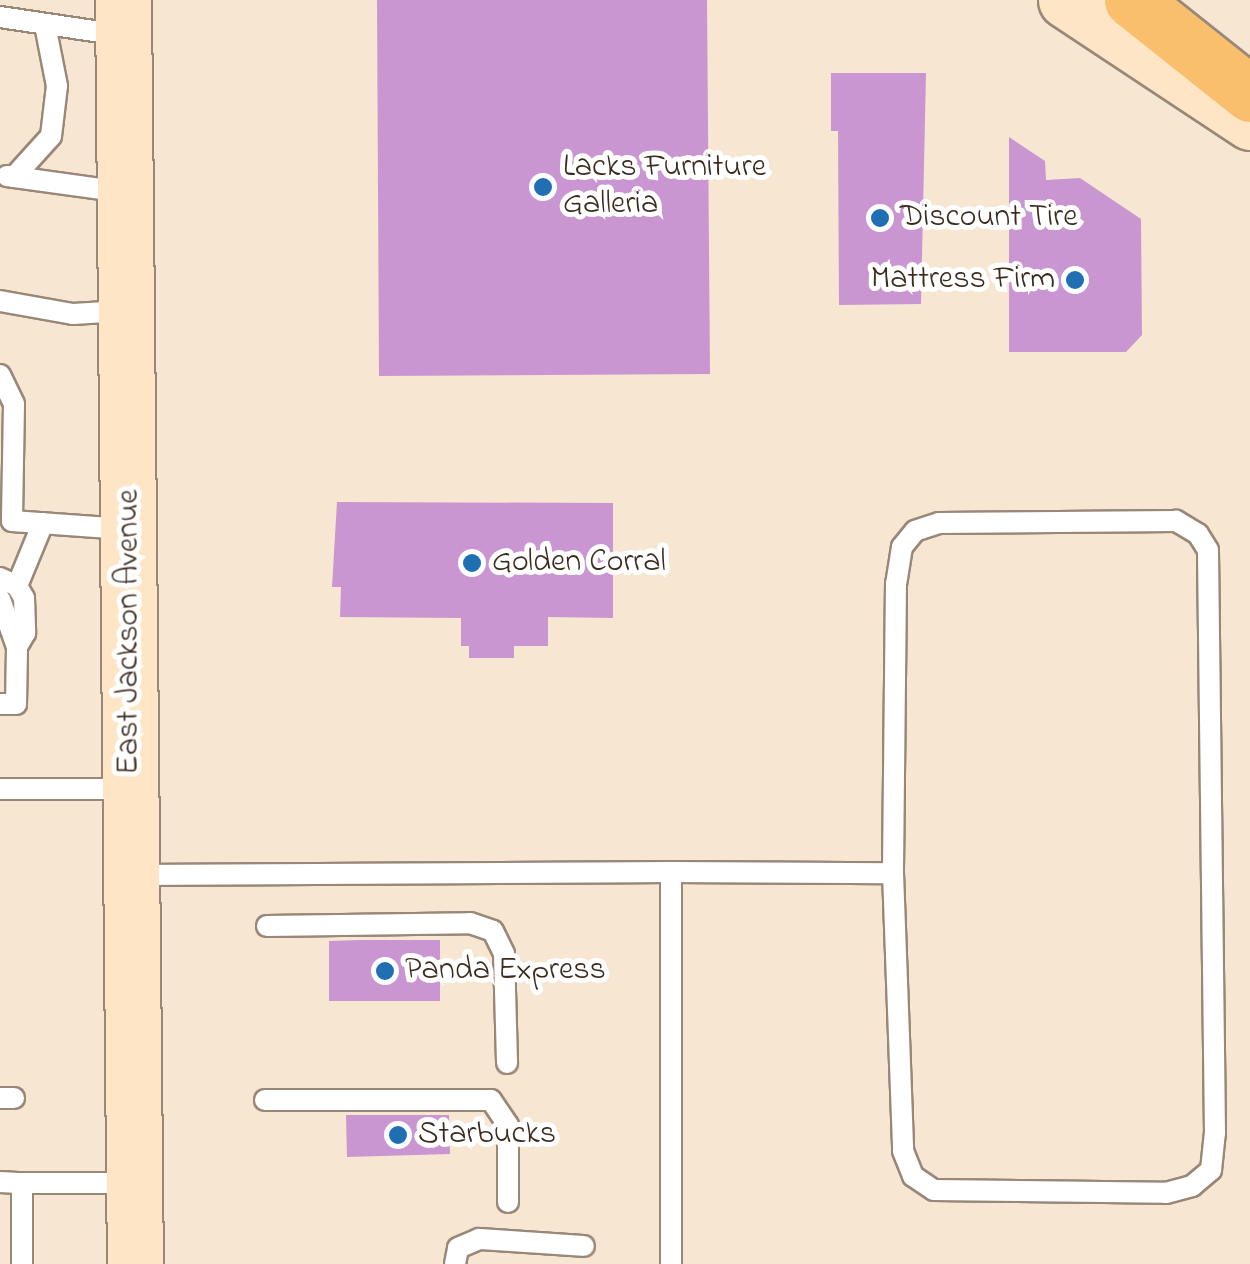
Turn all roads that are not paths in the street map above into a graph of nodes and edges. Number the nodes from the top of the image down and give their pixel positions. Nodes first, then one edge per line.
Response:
1 (1066, 0) edge
2 (1132, 0) edge
3 (0, 18) edge
4 (123, 18) edge
5 (45, 24) junction
6 (1250, 94) edge
7 (1250, 122) edge
8 (7, 176) edge
9 (124, 192) junction
10 (0, 301) edge
11 (126, 311) junction
12 (0, 376) edge
13 (6, 521) edge
14 (42, 523) junction
15 (129, 530) junction
16 (6, 588) edge
17 (0, 704) edge
18 (131, 789) junction
19 (0, 790) edge
20 (670, 872) junction
21 (892, 873) junction
22 (131, 874) junction
23 (268, 926) dead end
24 (507, 1063) dead end
25 (265, 1100) dead end
26 (11, 1182) edge
27 (135, 1183) junction
28 (508, 1202) dead end
29 (584, 1246) dead end
30 (22, 1264) edge
31 (135, 1264) edge
32 (454, 1264) edge
33 (671, 1264) edge

1 - 7 street
2 - 6 highway
3 - 5 lane
4 - 5 lane
4 - 9 street, East Jackson Avenue
5 - 8 lane
8 - 9 lane
9 - 11 street, East Jackson Avenue
10 - 11 lane
11 - 15 street, East Jackson Avenue
12 - 13 lane
13 - 14 lane
14 - 15 lane
14 - 16 lane
15 - 18 street, East Jackson Avenue
16 - 17 lane
18 - 19 lane
18 - 22 street, East Jackson Avenue
20 - 21 lane
20 - 22 lane
20 - 33 lane
21 - 21 lane
22 - 27 street, East Jackson Avenue
23 - 24 lane
25 - 28 lane
26 - 27 lane
26 - 30 lane
27 - 31 street, East Jackson Avenue
29 - 32 lane

